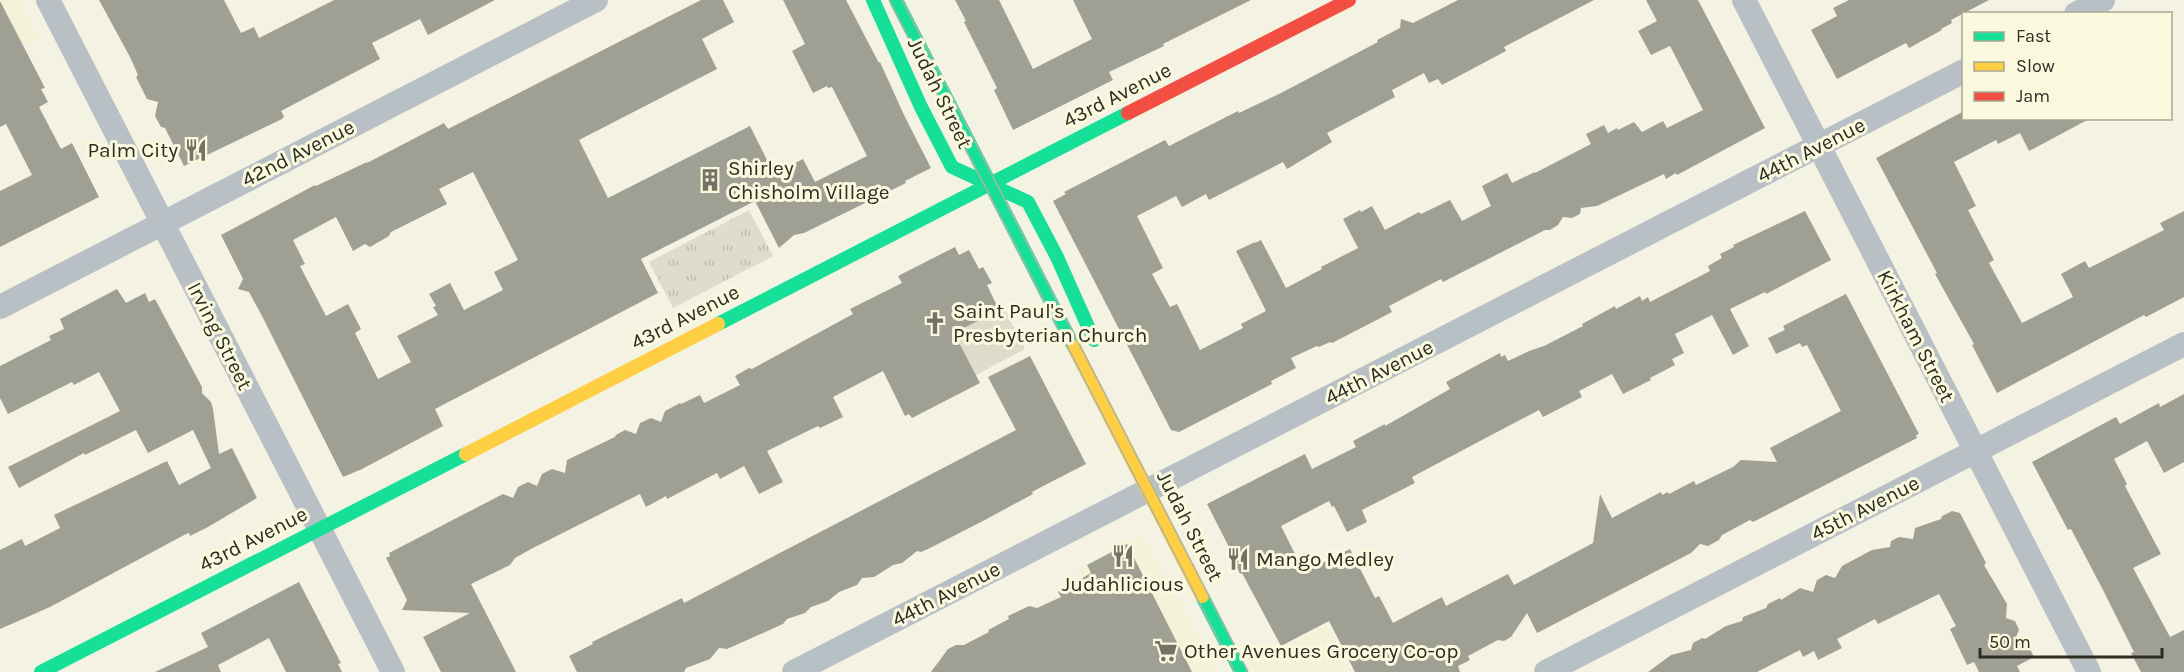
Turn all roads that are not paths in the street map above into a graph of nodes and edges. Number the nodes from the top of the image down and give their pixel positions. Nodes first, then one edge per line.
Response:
1 (48, 0) edge
2 (596, 0) edge
3 (873, 0) edge
4 (896, 0) edge
5 (1349, 0) edge
6 (1744, 0) edge
7 (2103, 0) edge
8 (2080, 12) edge
9 (1962, 72) edge
10 (1819, 146) junction
11 (990, 184) junction
12 (162, 223) junction
13 (0, 307) edge
14 (2184, 345) edge
15 (1098, 350) dead end
16 (1102, 370) dead end
17 (1101, 400) junction
18 (1976, 452) junction
19 (1148, 490) junction
20 (319, 529) junction
21 (40, 672) edge
22 (393, 672) edge
23 (794, 672) edge
24 (1241, 672) edge
25 (1546, 672) edge
26 (2089, 672) edge

1 - 12 street, Irving Street
2 - 12 street, 42nd Avenue
3 - 11 street, Judah Street
4 - 11 street, Judah Street
5 - 11 street, 43rd Avenue
6 - 10 street, Kirkham Street
7 - 8 street
9 - 10 street, 44th Avenue
10 - 18 street, Kirkham Street
10 - 19 street, 44th Avenue
11 - 15 street, Judah Street
11 - 17 street, Judah Street
11 - 20 street, 43rd Avenue
12 - 13 street, 42nd Avenue
12 - 20 street, Irving Street
14 - 18 street, 45th Avenue
16 - 17 street, Judah Street
17 - 19 street, Judah Street
18 - 25 street, 45th Avenue
18 - 26 street, Kirkham Street
19 - 23 street, 44th Avenue
19 - 24 street, Judah Street
20 - 21 street, 43rd Avenue
20 - 22 street, Irving Street

